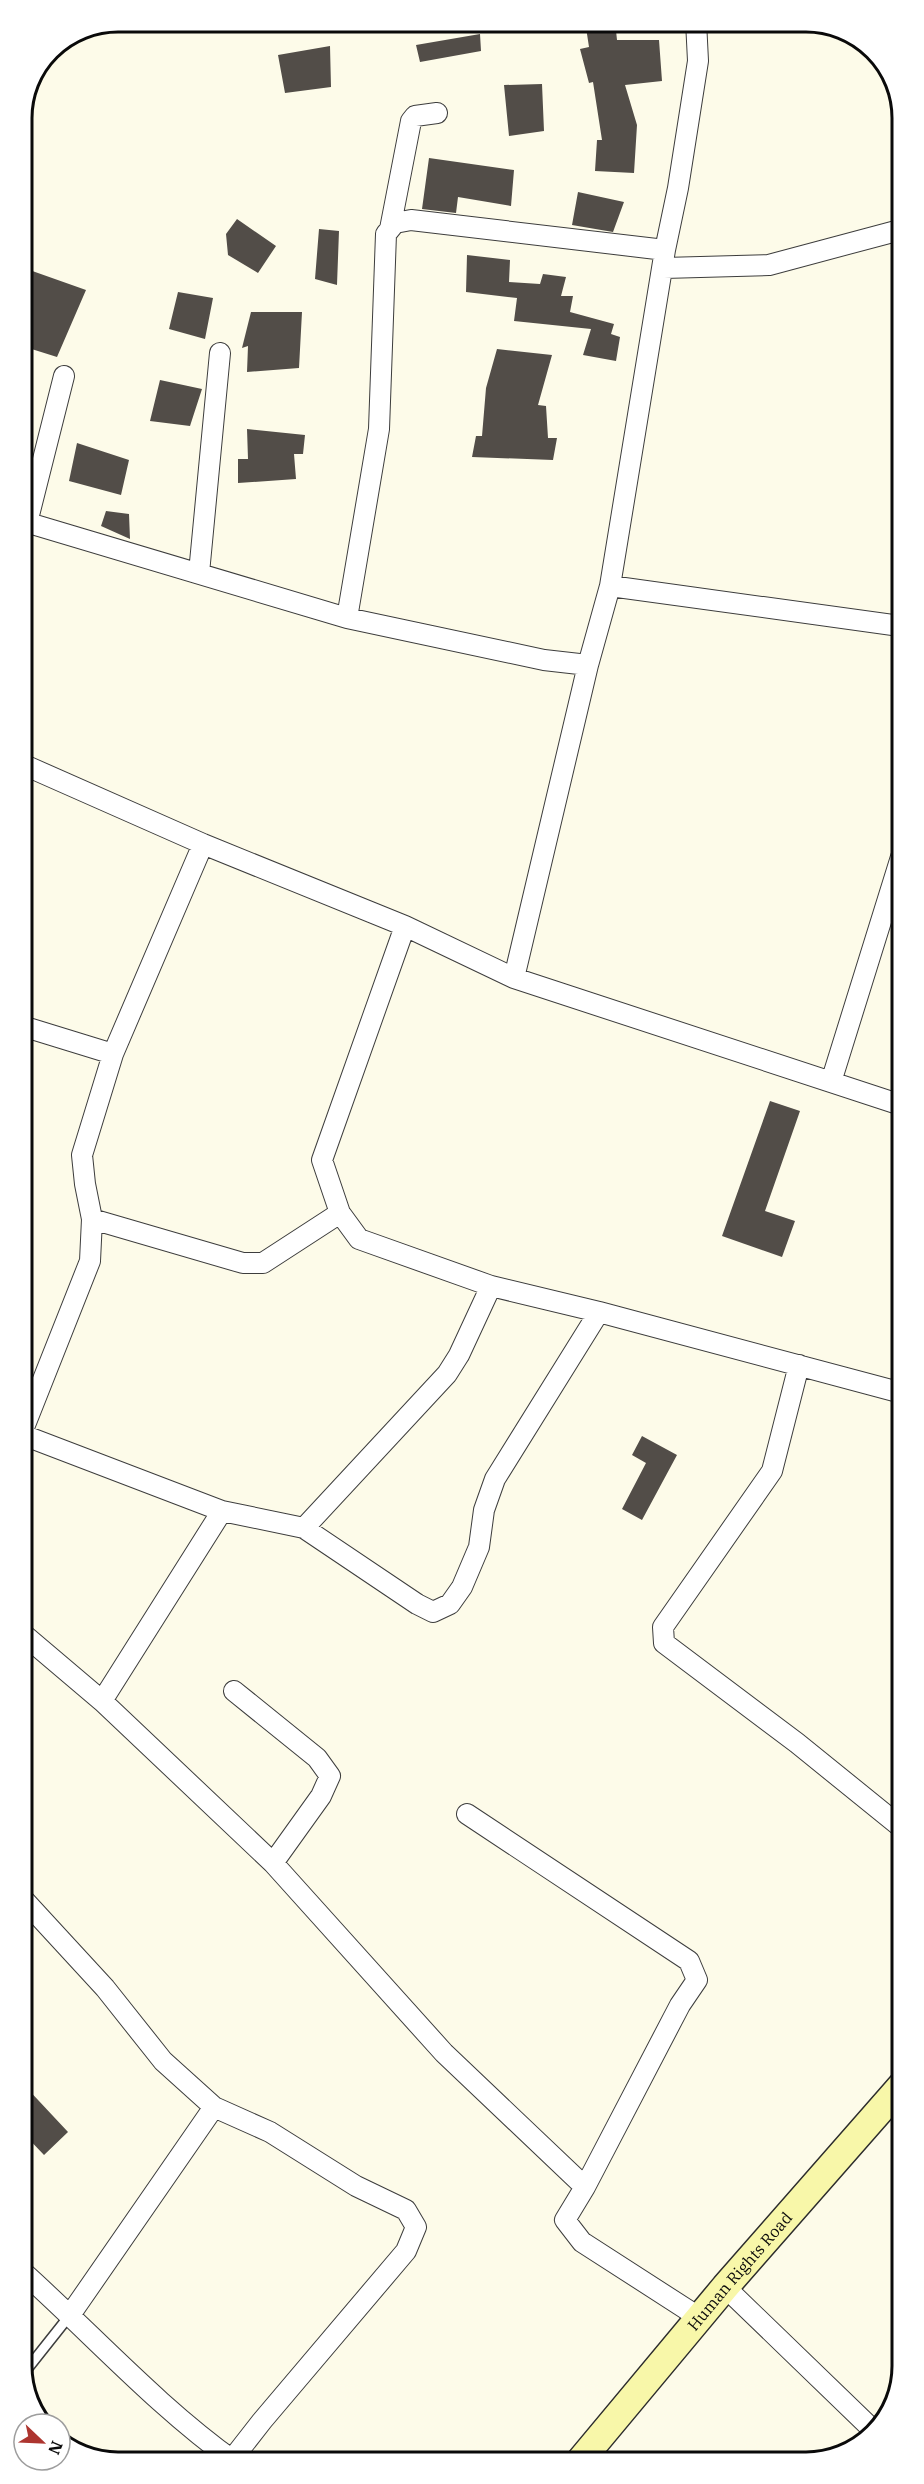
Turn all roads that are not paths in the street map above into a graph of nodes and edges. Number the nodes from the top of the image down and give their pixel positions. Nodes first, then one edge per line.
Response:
1 (697, 32) edge
2 (437, 113) dead end
3 (390, 229) junction
4 (892, 232) edge
5 (665, 259) junction
6 (220, 353) dead end
7 (64, 376) dead end
8 (32, 493) edge
9 (32, 524) edge
10 (199, 573) junction
11 (610, 586) junction
12 (347, 618) junction
13 (892, 625) edge
14 (588, 665) junction
15 (32, 768) edge
16 (203, 844) junction
17 (892, 886) edge
18 (405, 926) junction
19 (514, 978) junction
20 (32, 1029) edge
21 (113, 1054) junction
22 (831, 1082) junction
23 (892, 1102) edge
24 (340, 1213) junction
25 (92, 1219) junction
26 (491, 1286) junction
27 (599, 1312) junction
28 (799, 1365) junction
29 (892, 1390) edge
30 (32, 1407) edge
31 (32, 1438) edge
32 (222, 1511) junction
33 (304, 1528) junction
34 (32, 1642) edge
35 (234, 1691) dead end
36 (102, 1701) junction
37 (467, 1814) dead end
38 (892, 1820) edge
39 (273, 1863) junction
40 (32, 1909) edge
41 (892, 2096) edge
42 (214, 2108) junction
43 (585, 2187) junction
44 (32, 2280) edge
45 (724, 2287) junction
46 (70, 2315) junction
47 (700, 2318) junction
48 (32, 2363) edge
49 (868, 2426) edge
50 (221, 2452) edge
51 (239, 2452) edge
52 (588, 2452) edge

1 - 5 street
2 - 3 street
3 - 5 street
3 - 12 street
4 - 5 street
5 - 11 street
6 - 10 street
7 - 8 street
9 - 10 street
10 - 12 street
11 - 13 street
11 - 14 street
12 - 14 street
14 - 19 street
15 - 16 street
16 - 18 street
16 - 21 street
17 - 22 street
18 - 19 street
18 - 24 street
19 - 22 street
20 - 21 street
21 - 25 street
22 - 23 street
24 - 25 street
24 - 26 street
25 - 30 street
26 - 27 street
26 - 33 street
27 - 28 street
27 - 33 street
28 - 29 street
28 - 38 street
31 - 32 street
32 - 33 street
32 - 36 street
34 - 36 street
35 - 39 street
36 - 39 street
37 - 43 street
39 - 43 street
40 - 42 street
41 - 45 street, Human Rights Road
42 - 46 street
42 - 51 street
43 - 47 street
44 - 46 street
45 - 47 street, Human Rights Road
45 - 49 street
46 - 48 lane
46 - 50 street
47 - 52 street, Human Rights Road

